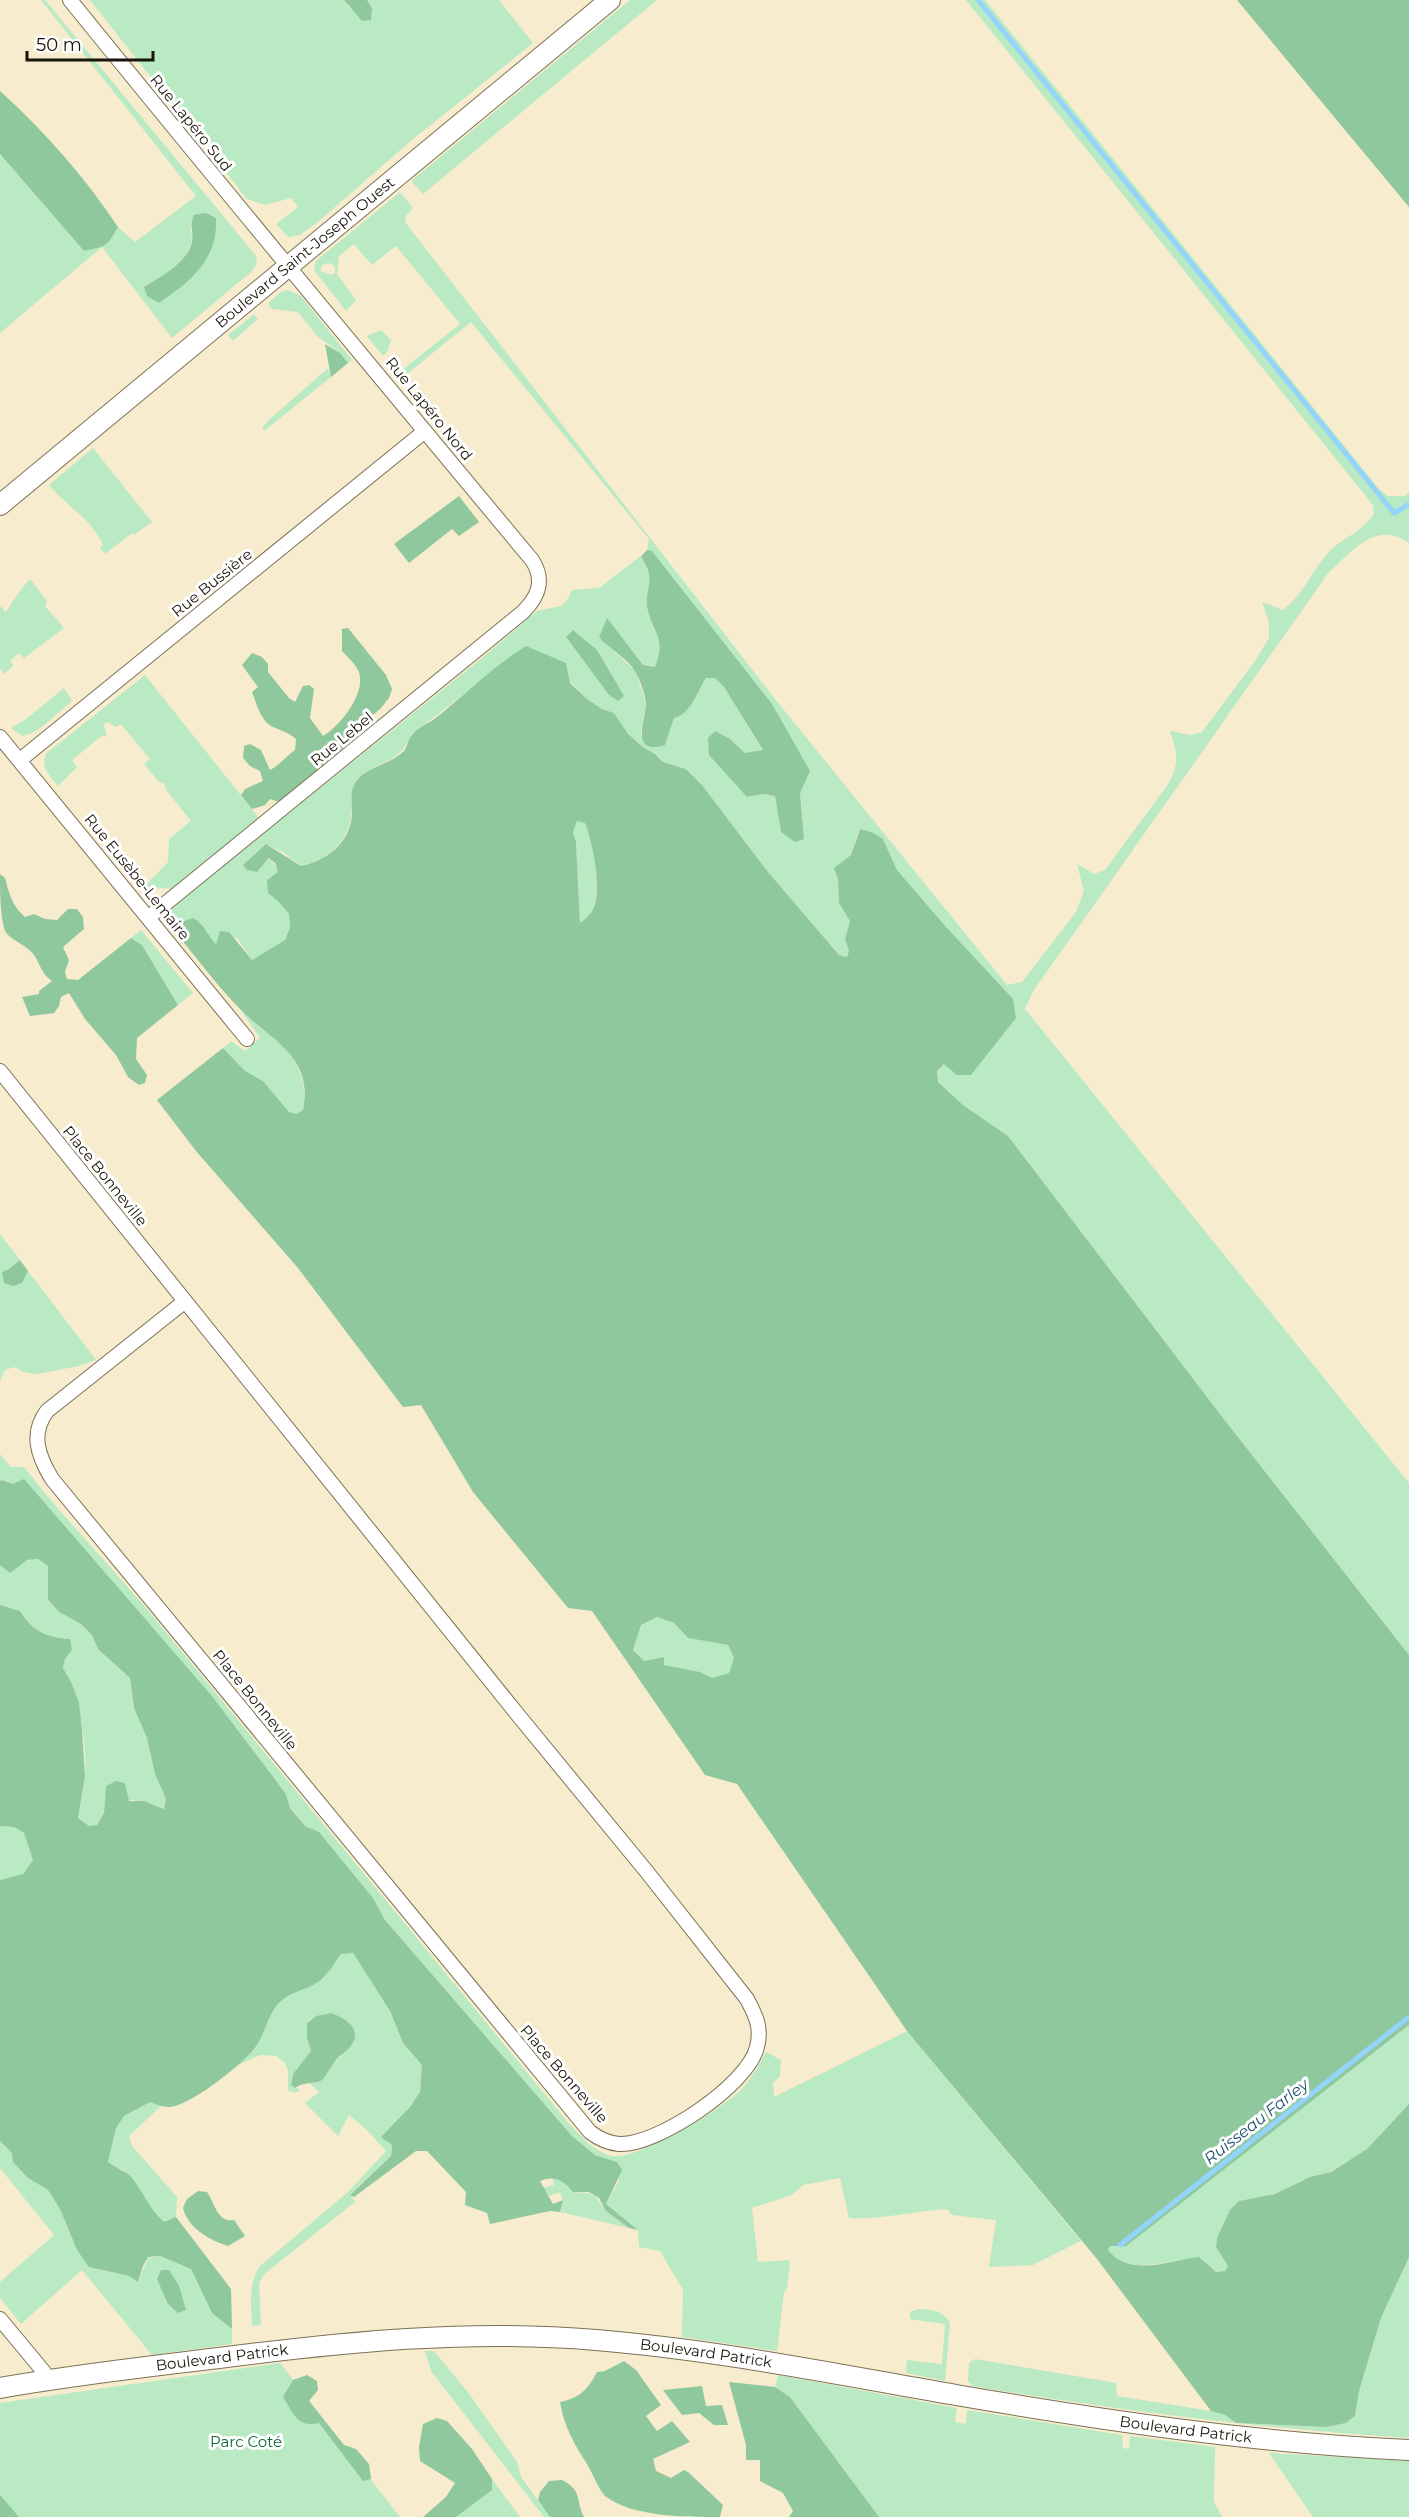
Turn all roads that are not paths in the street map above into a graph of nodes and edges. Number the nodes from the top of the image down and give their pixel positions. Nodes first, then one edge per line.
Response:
1 (70, 0) edge
2 (610, 0) edge
3 (288, 266) junction
4 (425, 431) junction
5 (0, 504) edge
6 (540, 576) joint
7 (0, 736) edge
8 (20, 760) junction
9 (149, 917) junction
10 (247, 1039) dead end
11 (0, 1071) edge
12 (184, 1302) junction
13 (0, 2319) edge
14 (47, 2381) junction
15 (0, 2388) edge
16 (1409, 2450) edge

1 - 3 street, Rue Lapéro Sud
2 - 3 street, Boulevard Saint-Joseph Ouest
3 - 4 street, Rue Lapéro Nord
3 - 5 street, Boulevard Saint-Joseph Ouest
4 - 6 street, Rue Lapéro Nord
4 - 8 street, Rue Bussière
6 - 9 street, Rue Lebel
7 - 8 street, Rue Eusèbe-Lemaire
8 - 9 street, Rue Eusèbe-Lemaire
9 - 10 street, Rue Eusèbe-Lemaire
11 - 12 street, Place Bonneville
12 - 12 street, Place Bonneville
13 - 14 street
14 - 15 street, Boulevard Patrick
14 - 16 street, Boulevard Patrick

